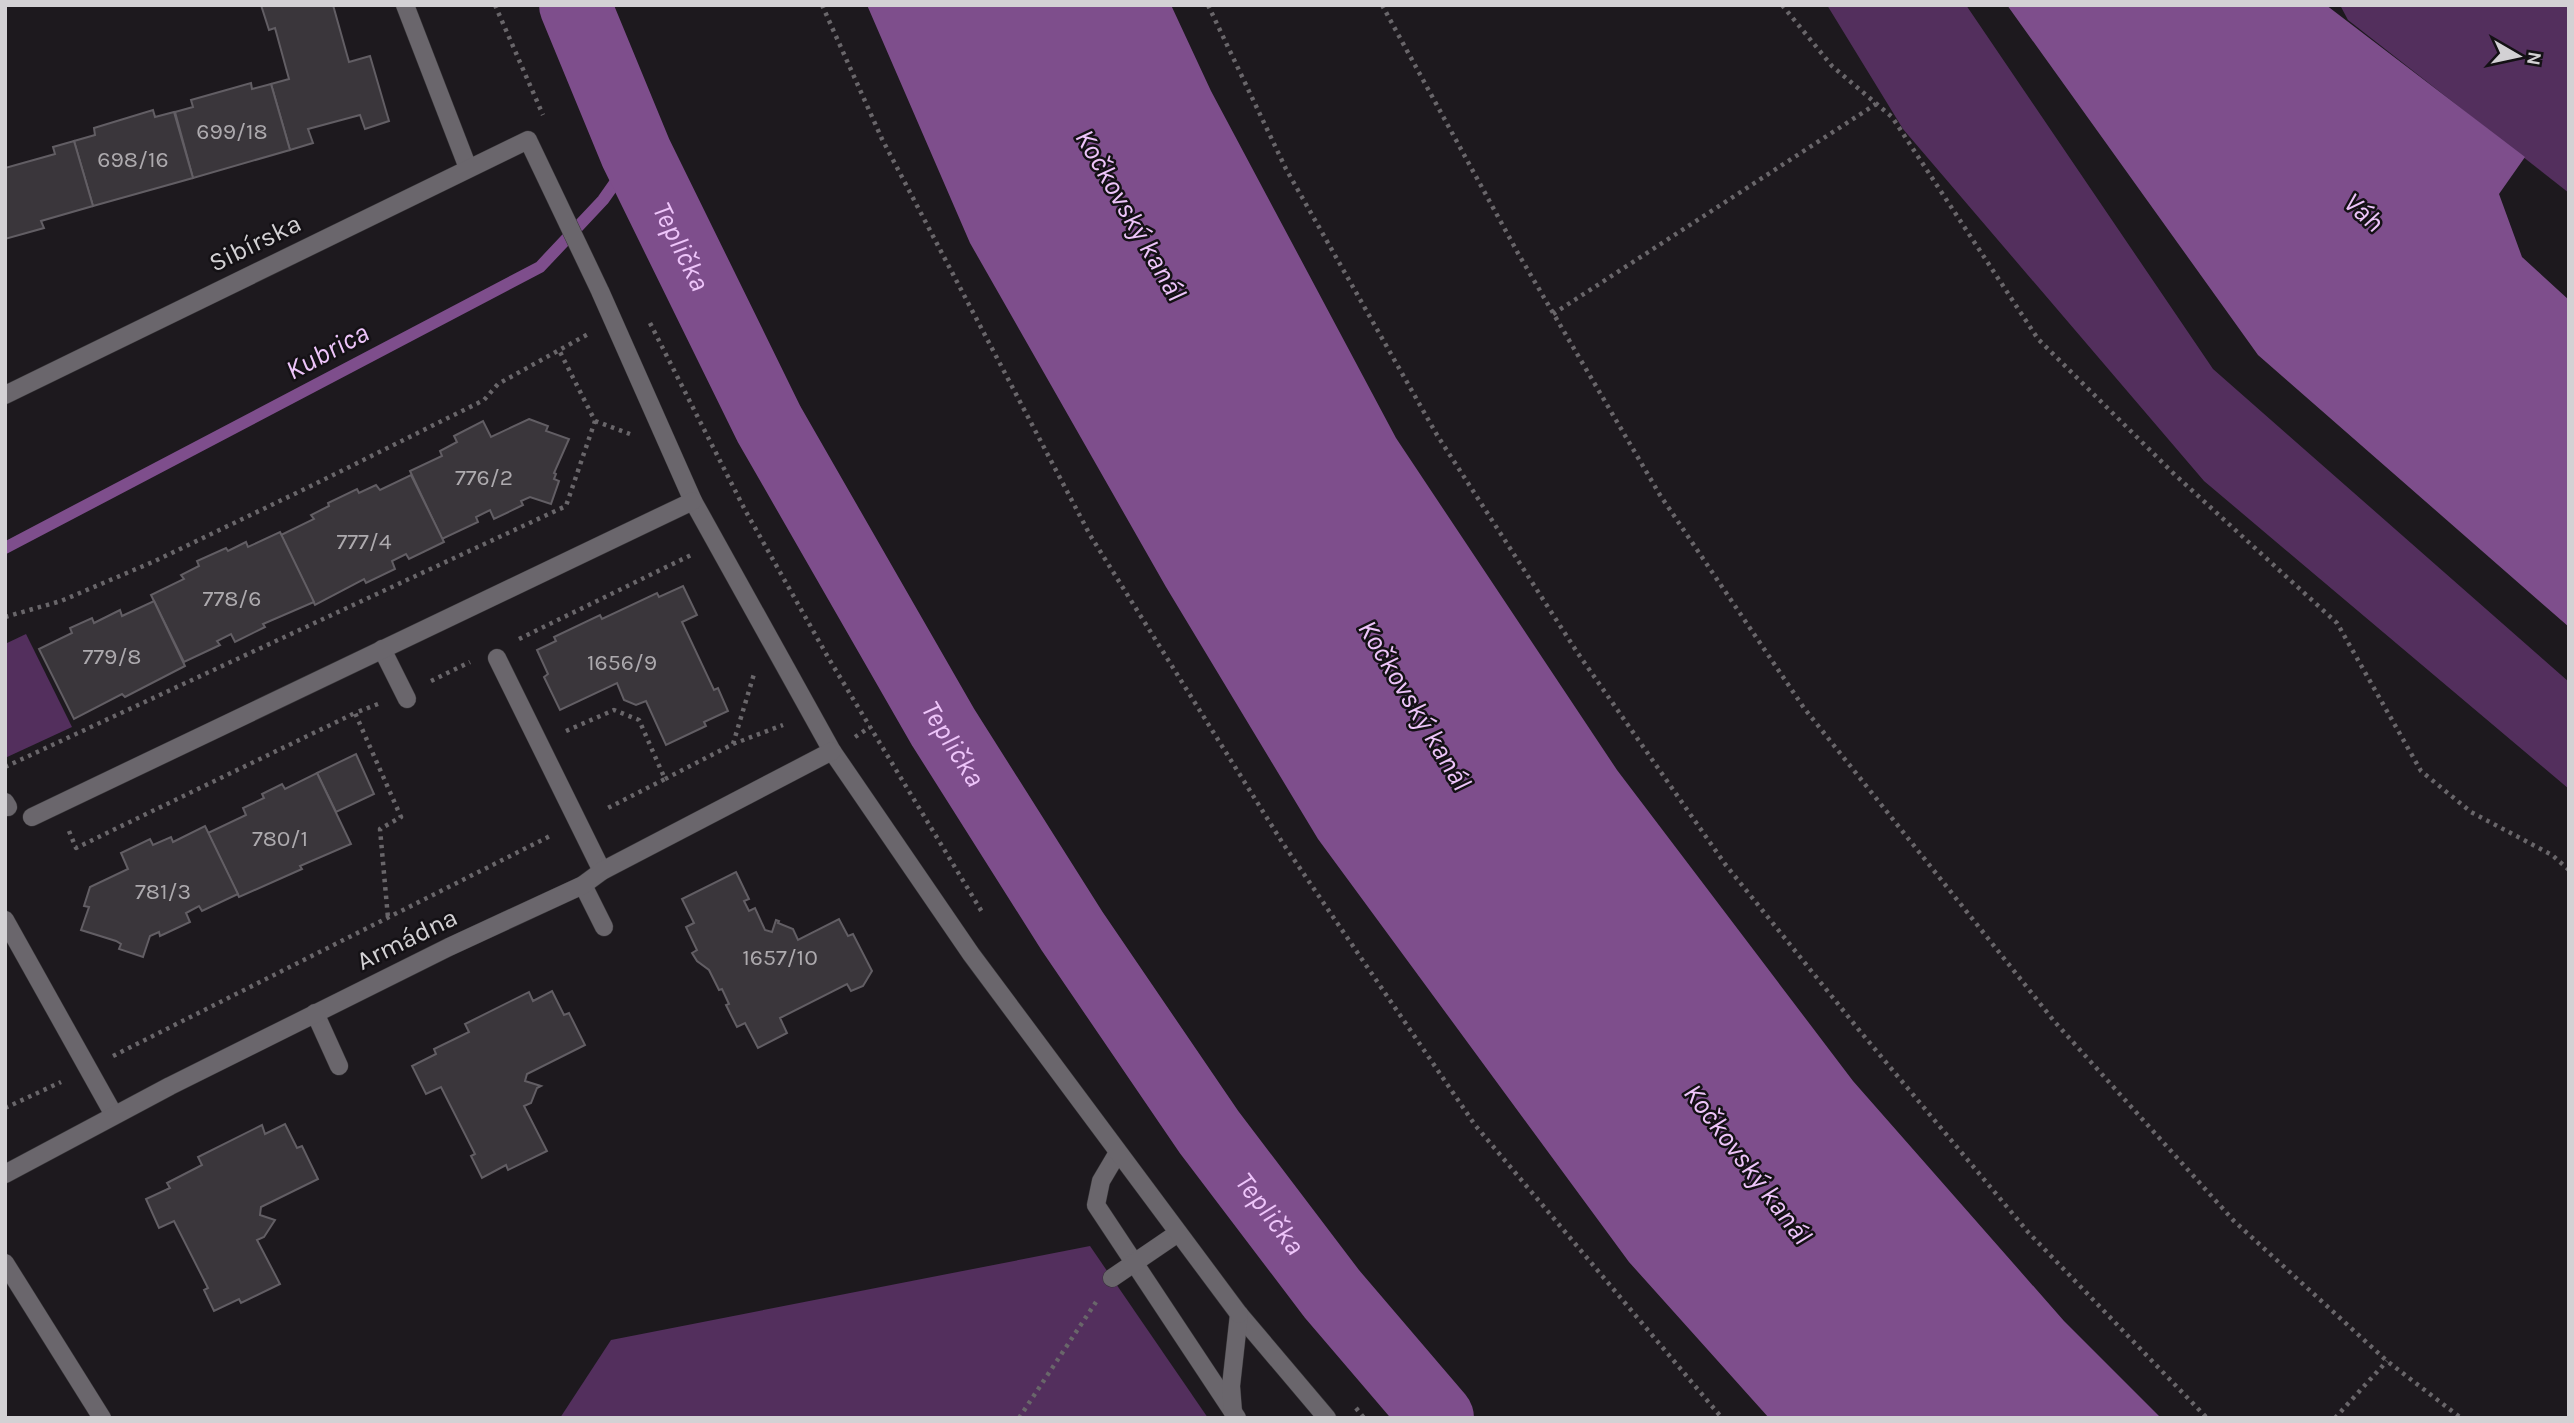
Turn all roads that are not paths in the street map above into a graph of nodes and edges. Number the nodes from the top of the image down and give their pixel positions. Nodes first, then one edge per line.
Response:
1 (405, 5) edge
2 (468, 168) junction
3 (5, 395) edge
4 (693, 501) junction
5 (382, 649) junction
6 (497, 657) dead end
7 (406, 696) road end
8 (832, 751) junction
9 (32, 817) dead end
10 (603, 871) junction
11 (583, 884) junction
12 (5, 920) edge
13 (604, 928) dead end
14 (315, 1013) junction
15 (339, 1066) dead end
16 (114, 1115) junction
17 (1117, 1154) junction
18 (5, 1174) edge
19 (1178, 1233) junction
20 (1134, 1262) junction
21 (5, 1263) edge
22 (1112, 1278) road end
23 (1239, 1314) junction
24 (1234, 1416) edge
25 (102, 1418) edge
26 (1327, 1418) edge

1 - 2 street
2 - 3 street, Sibírska
2 - 4 street, Sibírska
4 - 5 street
4 - 8 street
5 - 7 street
5 - 9 street
6 - 10 street
8 - 10 street, Armádna
8 - 17 street
10 - 11 street, Armádna
11 - 13 street
11 - 14 street, Armádna
12 - 16 street
14 - 15 street
14 - 16 street, Armádna
16 - 18 street, Armádna
17 - 19 street
17 - 20 street
19 - 20 street
19 - 23 street
20 - 22 street
20 - 24 street
21 - 25 street
23 - 24 street
23 - 26 street

